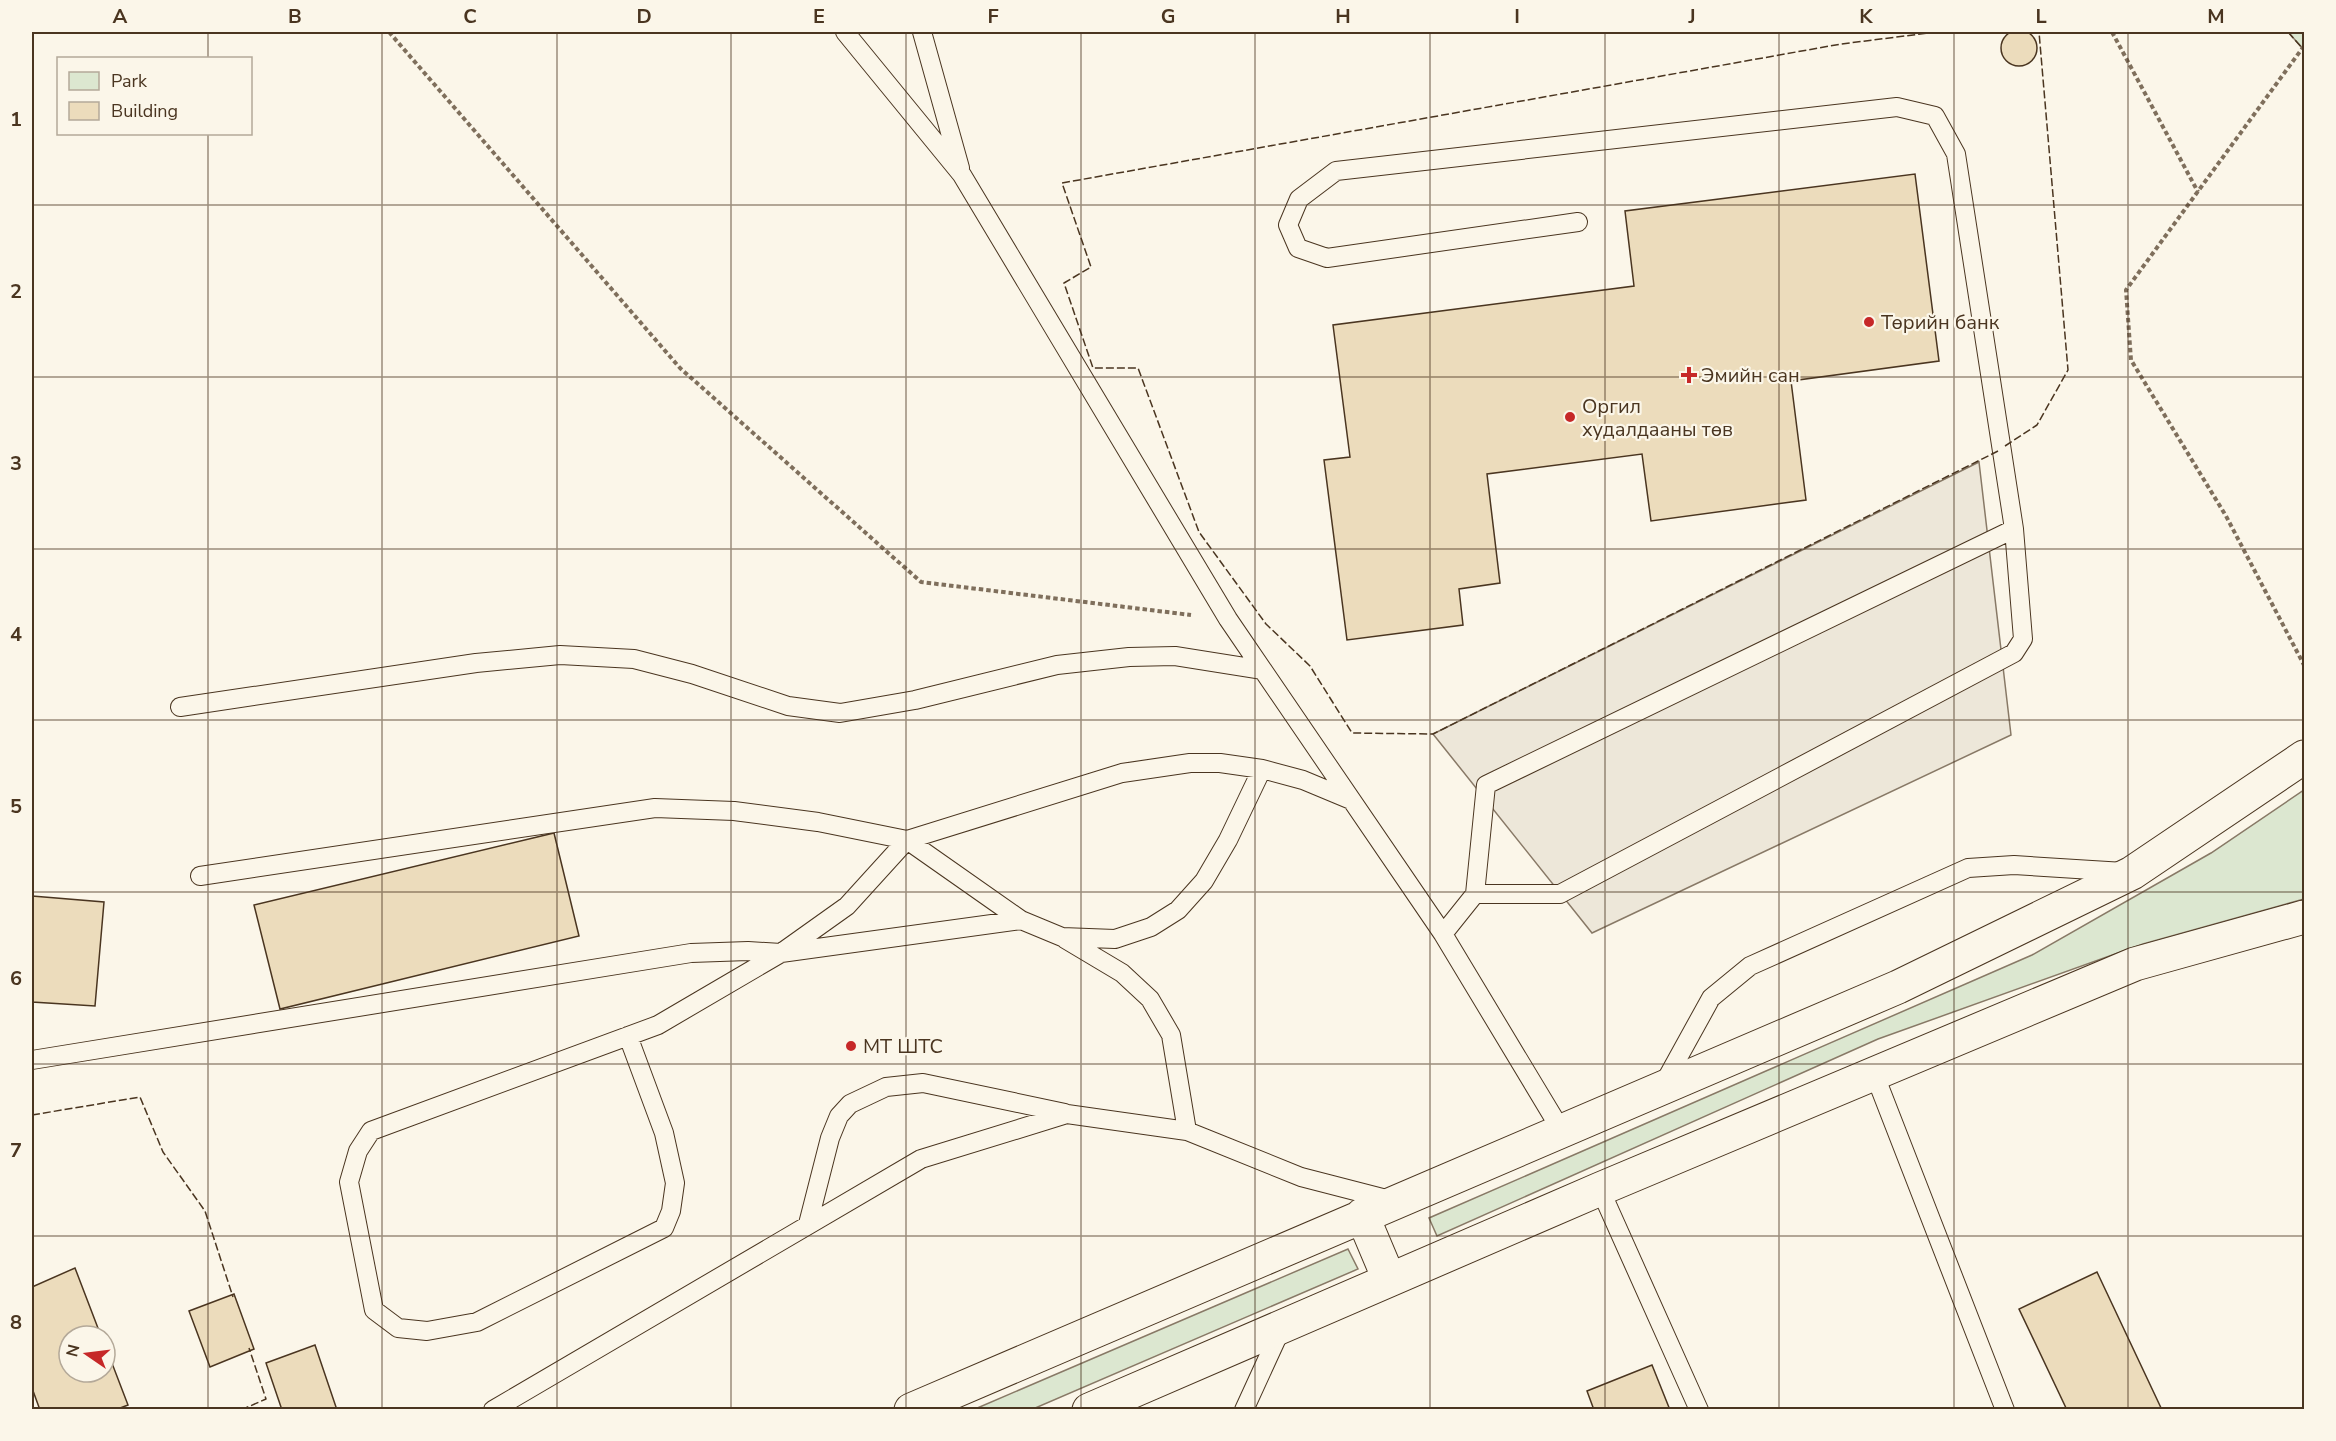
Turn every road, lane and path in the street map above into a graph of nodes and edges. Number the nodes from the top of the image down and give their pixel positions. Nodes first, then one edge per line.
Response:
1 (389, 32) edge
2 (845, 32) edge
3 (922, 32) edge
4 (2112, 32) edge
5 (2304, 46) edge
6 (962, 175) junction
7 (2198, 192) junction
8 (1578, 222) dead end
9 (2014, 530) junction
10 (1228, 619) junction
11 (2304, 665) edge
12 (1263, 670) junction
13 (180, 707) dead end
14 (2304, 757) edge
15 (1262, 769) junction
16 (1351, 800) junction
17 (907, 840) junction
18 (2132, 873) junction
19 (200, 876) dead end
20 (1475, 894) junction
21 (2304, 917) edge
22 (1021, 920) junction
23 (1443, 934) junction
24 (1062, 937) junction
25 (781, 953) junction
26 (628, 1036) junction
27 (32, 1060) edge
28 (1874, 1073) junction
29 (1661, 1088) junction
30 (1067, 1114) junction
31 (1561, 1130) junction
32 (1187, 1131) junction
33 (1600, 1188) junction
34 (1395, 1201) junction
35 (1362, 1215) junction
36 (808, 1224) junction
37 (1389, 1279) junction
38 (1282, 1326) junction
39 (493, 1410) edge
40 (911, 1410) edge
41 (1089, 1410) edge
42 (1244, 1410) edge
43 (1699, 1410) edge
44 (2005, 1410) edge

1 - 10 path
2 - 6 lane
3 - 6 lane
4 - 7 path
5 - 7 path
6 - 10 lane
7 - 11 path
8 - 9 lane
9 - 20 lane
9 - 20 lane
10 - 12 lane
12 - 13 lane
12 - 16 lane
14 - 18 highway
15 - 16 lane
15 - 17 lane
15 - 24 lane
16 - 23 lane
17 - 19 lane
17 - 22 lane
17 - 25 lane
18 - 29 highway
18 - 29 lane
20 - 23 lane
21 - 28 highway
22 - 24 lane
22 - 25 lane
23 - 31 lane
24 - 32 lane
25 - 26 lane
25 - 27 lane
26 - 26 lane
28 - 33 highway
28 - 44 lane
29 - 31 highway
30 - 32 lane
30 - 36 lane
30 - 36 lane
31 - 34 highway
32 - 34 lane
33 - 37 highway
33 - 43 lane
34 - 35 highway
35 - 37 highway
35 - 40 highway
36 - 39 lane
37 - 38 highway
38 - 41 highway
38 - 42 lane

